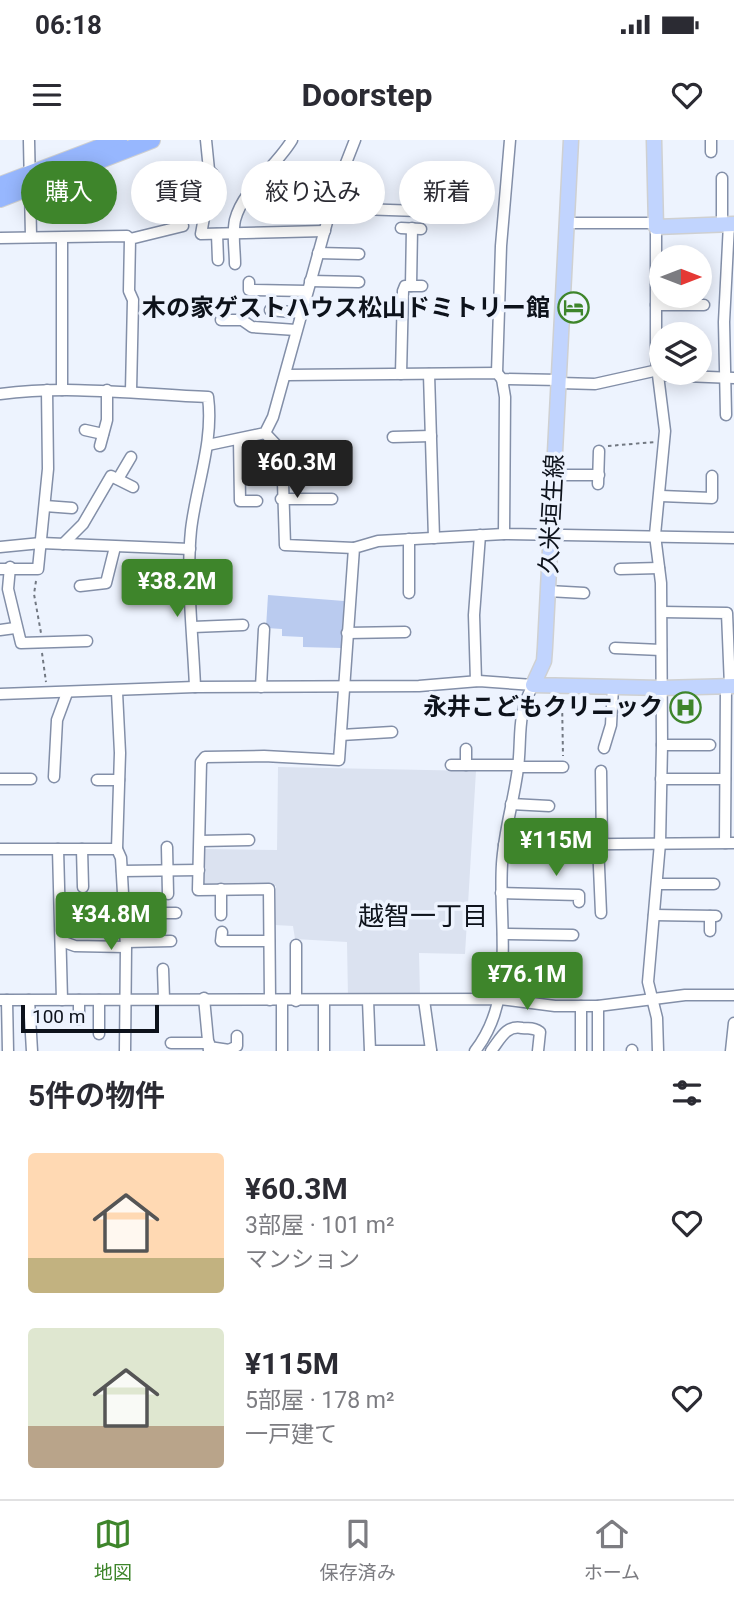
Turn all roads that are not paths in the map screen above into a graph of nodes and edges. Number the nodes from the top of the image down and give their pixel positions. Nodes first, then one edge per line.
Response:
1 (119, 140) edge
2 (152, 140) edge
3 (206, 140) edge
4 (292, 140) edge
5 (355, 140) edge
6 (510, 140) edge
7 (570, 140) edge
8 (654, 140) edge
9 (29, 141) edge
10 (30, 161) edge
11 (73, 161) edge
12 (88, 161) edge
13 (208, 161) edge
14 (348, 161) edge
15 (21, 182) edge
16 (726, 183) edge
17 (0, 185) edge
18 (21, 186) edge
19 (0, 199) edge
20 (567, 223) junction
21 (32, 224) edge
22 (203, 224) edge
23 (326, 224) edge
24 (728, 224) edge
25 (656, 225) junction
26 (183, 226) dead end
27 (411, 228) dead end
28 (325, 230) junction
29 (234, 231) junction
30 (217, 234) junction
31 (32, 236) junction
32 (0, 238) edge
33 (62, 238) junction
34 (130, 239) junction
35 (732, 241) edge
36 (656, 245) edge
37 (318, 253) junction
38 (359, 254) dead end
39 (218, 260) dead end
40 (234, 264) dead end
41 (249, 282) dead end
42 (359, 282) dead end
43 (309, 286) junction
44 (270, 310) dead end
45 (301, 313) junction
46 (221, 320) dead end
47 (296, 330) junction
48 (401, 374) junction
49 (429, 374) junction
50 (649, 374) edge
51 (287, 375) junction
52 (499, 376) junction
53 (729, 378) edge
54 (560, 381) junction
55 (659, 385) edge
56 (47, 390) junction
57 (62, 390) junction
58 (107, 390) junction
59 (131, 391) junction
60 (0, 394) edge
61 (726, 415) dead end
62 (85, 430) dead end
63 (265, 433) junction
64 (103, 434) junction
65 (431, 436) junction
66 (393, 437) dead end
67 (239, 439) junction
68 (208, 445) junction
69 (100, 446) dead end
70 (601, 449) road end
71 (131, 457) dead end
72 (555, 475) junction
73 (712, 476) dead end
74 (118, 479) junction
75 (133, 487) dead end
76 (661, 496) junction
77 (281, 499) junction
78 (332, 499) dead end
79 (257, 501) dead end
80 (45, 506) junction
81 (72, 508) dead end
82 (551, 533) junction
83 (504, 534) junction
84 (655, 535) junction
85 (480, 536) junction
86 (434, 538) junction
87 (734, 538) edge
88 (409, 539) junction
89 (41, 543) junction
90 (63, 544) junction
91 (0, 547) edge
92 (115, 547) junction
93 (354, 548) junction
94 (190, 549) junction
95 (5, 568) edge
96 (659, 568) junction
97 (620, 569) dead end
98 (80, 586) dead end
99 (548, 591) junction
100 (410, 593) dead end
101 (584, 593) dead end
102 (662, 612) junction
103 (243, 625) dead end
104 (193, 627) junction
105 (15, 628) junction
106 (264, 629) dead end
107 (0, 630) edge
108 (405, 632) dead end
109 (347, 633) junction
110 (87, 641) dead end
111 (615, 648) dead end
112 (661, 650) junction
113 (476, 681) junction
114 (533, 685) junction
115 (730, 686) edge
116 (195, 687) junction
117 (261, 687) junction
118 (343, 687) junction
119 (613, 687) junction
120 (661, 688) junction
121 (117, 692) junction
122 (67, 693) junction
123 (0, 694) edge
124 (392, 732) dead end
125 (341, 735) junction
126 (662, 745) junction
127 (710, 745) dead end
128 (604, 748) dead end
129 (466, 749) dead end
130 (451, 765) dead end
131 (466, 765) junction
132 (518, 766) junction
133 (563, 766) road end
134 (604, 776) dead end
135 (54, 777) dead end
136 (0, 779) edge
137 (31, 779) dead end
138 (662, 779) junction
139 (725, 779) junction
140 (97, 780) dead end
141 (119, 780) junction
142 (512, 804) junction
143 (549, 806) dead end
144 (248, 840) dead end
145 (200, 841) junction
146 (660, 843) junction
147 (729, 843) edge
148 (600, 844) junction
149 (504, 845) junction
150 (167, 847) dead end
151 (0, 849) edge
152 (58, 849) junction
153 (82, 849) junction
154 (117, 849) junction
155 (167, 870) junction
156 (199, 870) junction
157 (122, 871) junction
158 (657, 884) junction
159 (714, 884) dead end
160 (83, 887) dead end
161 (221, 890) junction
162 (501, 893) junction
163 (168, 894) dead end
164 (579, 902) dead end
165 (94, 908) dead end
166 (125, 910) junction
167 (176, 912) dead end
168 (601, 913) dead end
169 (221, 915) dead end
170 (654, 915) junction
171 (710, 931) dead end
172 (222, 932) dead end
173 (503, 934) junction
174 (573, 935) dead end
175 (171, 941) dead end
176 (269, 941) junction
177 (61, 942) junction
178 (126, 944) junction
179 (296, 945) dead end
180 (163, 969) dead end
181 (503, 973) junction
182 (561, 973) dead end
183 (734, 995) edge
184 (204, 998) junction
185 (164, 999) junction
186 (500, 999) junction
187 (3, 1000) edge
188 (29, 1000) junction
189 (62, 1000) junction
190 (79, 1000) junction
191 (99, 1000) junction
192 (128, 1000) junction
193 (270, 1000) junction
194 (282, 1000) junction
195 (368, 1000) junction
196 (424, 1000) junction
197 (296, 1001) junction
198 (324, 1001) junction
199 (652, 1001) junction
200 (581, 1006) junction
201 (598, 1006) junction
202 (79, 1019) dead end
203 (734, 1023) edge
204 (99, 1034) dead end
205 (237, 1036) dead end
206 (171, 1042) dead end
207 (209, 1047) edge
208 (479, 1050) edge
209 (8, 1051) edge
210 (32, 1051) edge
211 (125, 1051) edge
212 (229, 1051) edge
213 (282, 1051) edge
214 (324, 1051) edge
215 (431, 1051) edge
216 (491, 1051) edge
217 (538, 1051) edge
218 (581, 1051) edge
219 (598, 1051) edge
220 (658, 1051) edge
221 (731, 1051) edge

1 - 11 highway
2 - 12 highway
3 - 13 street
4 - 29 street
5 - 14 street
6 - 52 street
7 - 20 main road, 久米垣生線
8 - 25 main road
9 - 10 street
15 - 17 highway
16 - 24 street
18 - 19 highway
20 - 25 street
20 - 54 main road, 久米垣生線
21 - 31 street
22 - 30 street
23 - 28 street
24 - 25 main road
24 - 35 street
25 - 36 street
26 - 34 street
27 - 48 street
28 - 29 street
28 - 37 street
29 - 30 street
29 - 40 street
30 - 39 street
31 - 32 street
31 - 33 street
33 - 34 street
33 - 57 street
34 - 59 street
35 - 53 street
37 - 38 street
37 - 43 street
41 - 43 street
42 - 43 street
43 - 45 street
44 - 45 street
45 - 47 street
46 - 47 street
47 - 51 street
48 - 49 street
48 - 51 street
49 - 52 street
49 - 65 street
50 - 54 street
51 - 63 street
52 - 54 street
52 - 83 street
53 - 61 street
54 - 72 main road, 久米垣生線
55 - 76 street
56 - 57 street
56 - 60 street
56 - 80 street
57 - 58 street
58 - 59 street
58 - 64 street
59 - 68 street
62 - 64 street
63 - 67 street
63 - 77 street
64 - 69 street
65 - 66 street
65 - 86 street
67 - 68 street
67 - 79 street
68 - 94 street
70 - 72 street
71 - 74 street
72 - 82 main road, 久米垣生線
73 - 76 street
74 - 75 street
74 - 90 street
76 - 84 street
77 - 78 street
77 - 93 street
80 - 81 street
80 - 89 street
82 - 83 street
82 - 84 street
82 - 99 main road, 久米垣生線
83 - 85 street
84 - 87 street
84 - 96 street
85 - 86 street
85 - 113 street
86 - 88 street
88 - 93 street
88 - 100 street
89 - 90 street
89 - 91 street
89 - 95 street
90 - 92 street
92 - 94 street
92 - 98 street
93 - 109 street
94 - 104 street
95 - 105 street
96 - 97 street
96 - 102 street
99 - 101 street
99 - 114 main road, 久米垣生線
102 - 112 street
102 - 115 street
103 - 104 street
104 - 116 street
105 - 107 street
105 - 110 street
106 - 117 street
108 - 109 street
109 - 118 street
111 - 112 street
112 - 120 street
113 - 114 street
113 - 118 street
114 - 119 main road
114 - 132 street
115 - 120 main road
115 - 139 street
116 - 117 street
116 - 121 street
117 - 118 street
118 - 125 street
119 - 120 main road
119 - 128 street
120 - 126 street
121 - 122 street
121 - 141 street
122 - 123 street
122 - 135 street
124 - 125 street
125 - 145 street
126 - 127 street
126 - 138 street
129 - 131 street
130 - 131 street
131 - 132 street
132 - 133 street
132 - 142 street
134 - 148 street
136 - 137 street
138 - 139 street
138 - 146 street
139 - 147 street
140 - 141 street
141 - 154 street
142 - 143 street
142 - 149 street
144 - 145 street
145 - 156 street
146 - 147 street
146 - 148 street
146 - 158 street
148 - 149 street
148 - 168 street
149 - 162 street
150 - 155 street
151 - 152 street
152 - 153 street
152 - 177 street
153 - 154 street
153 - 160 street
154 - 157 street
155 - 156 street
155 - 157 street
155 - 163 street
156 - 161 street
157 - 166 street
158 - 159 street
158 - 170 street
161 - 169 street
161 - 176 street
162 - 164 street
162 - 173 street
165 - 166 street
166 - 167 street
166 - 178 street
170 - 171 street
170 - 199 street
172 - 176 street
173 - 174 street
173 - 181 street
175 - 178 street
176 - 193 street
177 - 178 street
177 - 189 street
178 - 192 street
179 - 197 street
180 - 185 street
181 - 182 street
181 - 186 street
183 - 199 street
184 - 185 street
184 - 193 street
184 - 207 street
185 - 192 street
186 - 196 street
186 - 200 street
186 - 208 street
187 - 188 street
187 - 209 street
188 - 189 street
188 - 210 street
189 - 190 street
190 - 191 street
190 - 202 street
191 - 192 street
191 - 204 street
192 - 211 street
193 - 194 street
194 - 197 street
194 - 213 street
195 - 196 street
195 - 198 street
195 - 215 street
196 - 215 street
197 - 198 street
198 - 214 street
199 - 201 street
199 - 220 street
200 - 201 street
200 - 218 street
201 - 219 street
203 - 221 street
205 - 212 street
206 - 207 street
207 - 212 street
216 - 217 street

